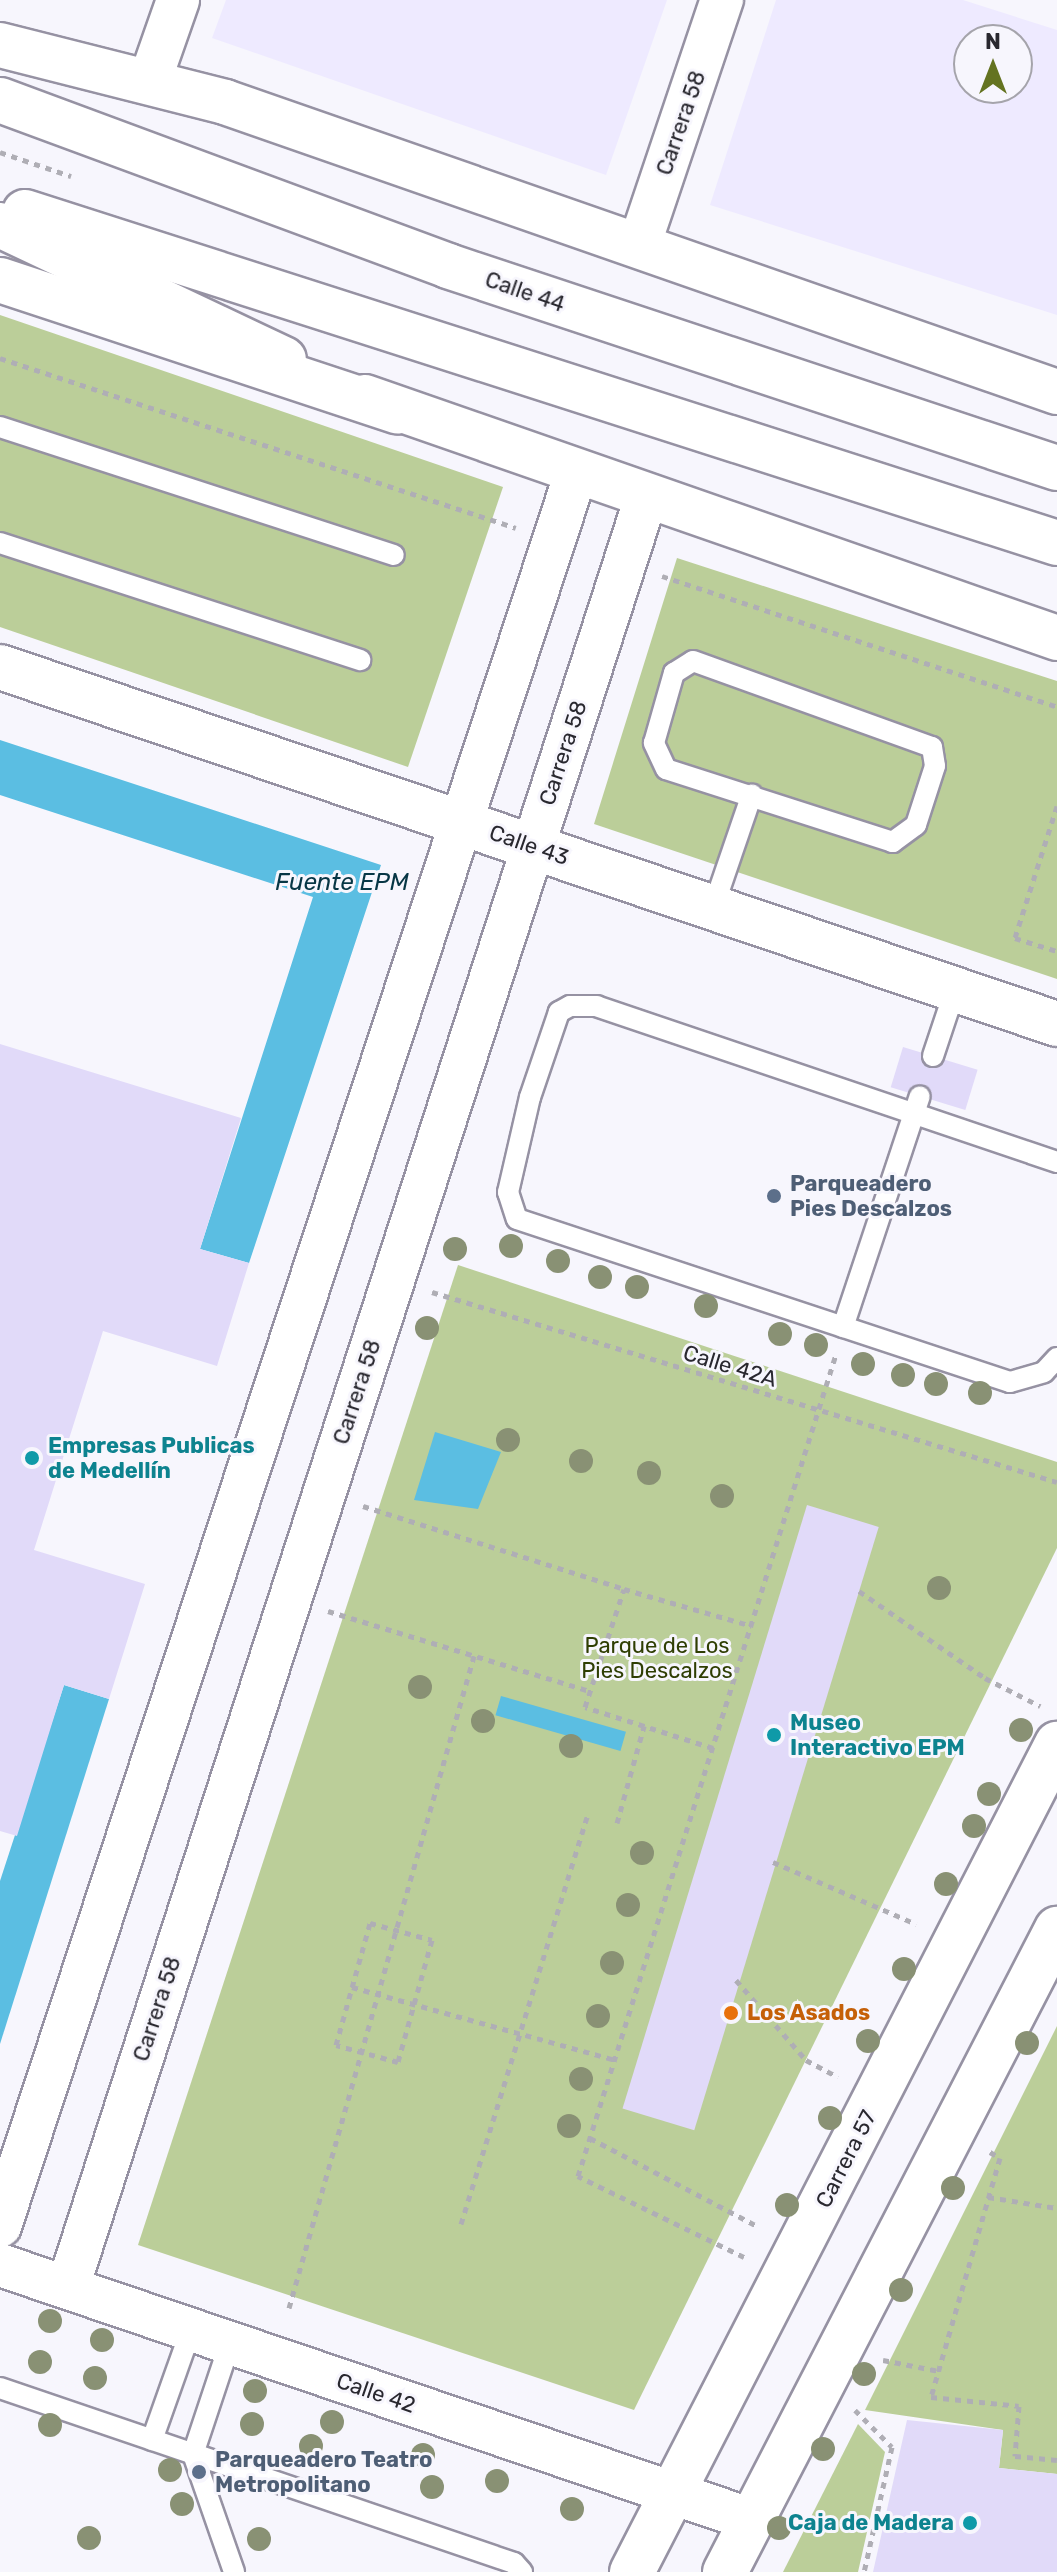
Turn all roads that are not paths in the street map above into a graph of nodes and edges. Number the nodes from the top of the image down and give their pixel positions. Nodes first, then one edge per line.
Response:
1 (178, 0) edge
2 (722, 0) edge
3 (0, 45) edge
4 (149, 83) junction
5 (0, 100) edge
6 (0, 204) edge
7 (0, 225) edge
8 (639, 246) junction
9 (0, 280) edge
10 (1057, 392) edge
11 (398, 412) junction
12 (2, 435) edge
13 (1057, 468) edge
14 (576, 473) junction
15 (646, 497) junction
16 (0, 543) edge
17 (1057, 543) edge
18 (394, 555) dead end
19 (1052, 637) edge
20 (360, 660) dead end
21 (0, 667) edge
22 (752, 794) junction
23 (462, 823) junction
24 (533, 846) junction
25 (713, 908) junction
26 (955, 990) junction
27 (1057, 1024) edge
28 (933, 1056) dead end
29 (917, 1105) junction
30 (1057, 1162) edge
31 (843, 1327) junction
32 (1057, 1358) edge
33 (1057, 1744) edge
34 (1057, 1929) edge
35 (0, 2226) edge
36 (0, 2265) edge
37 (68, 2287) junction
38 (210, 2336) junction
39 (0, 2388) edge
40 (152, 2440) junction
41 (193, 2454) junction
42 (672, 2493) junction
43 (752, 2520) junction
44 (234, 2572) edge
45 (522, 2572) edge
46 (632, 2572) edge
47 (725, 2572) edge

1 - 4 street
2 - 8 street, Carrera 58
3 - 4 main road
4 - 8 main road
5 - 13 main road, Calle 44
6 - 17 main road
7 - 11 main road
8 - 10 main road
9 - 11 main road
11 - 14 main road
12 - 18 lane
14 - 15 main road
14 - 23 street
15 - 19 main road
15 - 24 street, Carrera 58
16 - 20 lane
21 - 23 main road, Calle 43
22 - 22 lane
22 - 25 lane
23 - 24 main road, Calle 43
23 - 35 street
24 - 25 main road, Calle 43
24 - 37 street, Carrera 58
25 - 26 main road, Calle 43
26 - 27 main road, Calle 43
26 - 28 lane
29 - 30 lane
29 - 31 lane
29 - 31 lane
31 - 32 lane
33 - 42 main road, Carrera 57
34 - 43 main road
36 - 37 street, Calle 42
37 - 38 street, Calle 42
38 - 40 lane
38 - 41 lane
38 - 42 street, Calle 42
39 - 40 lane
40 - 41 lane
41 - 44 lane
41 - 45 lane
42 - 43 street, Calle 42
42 - 46 main road, Carrera 57
43 - 47 main road

